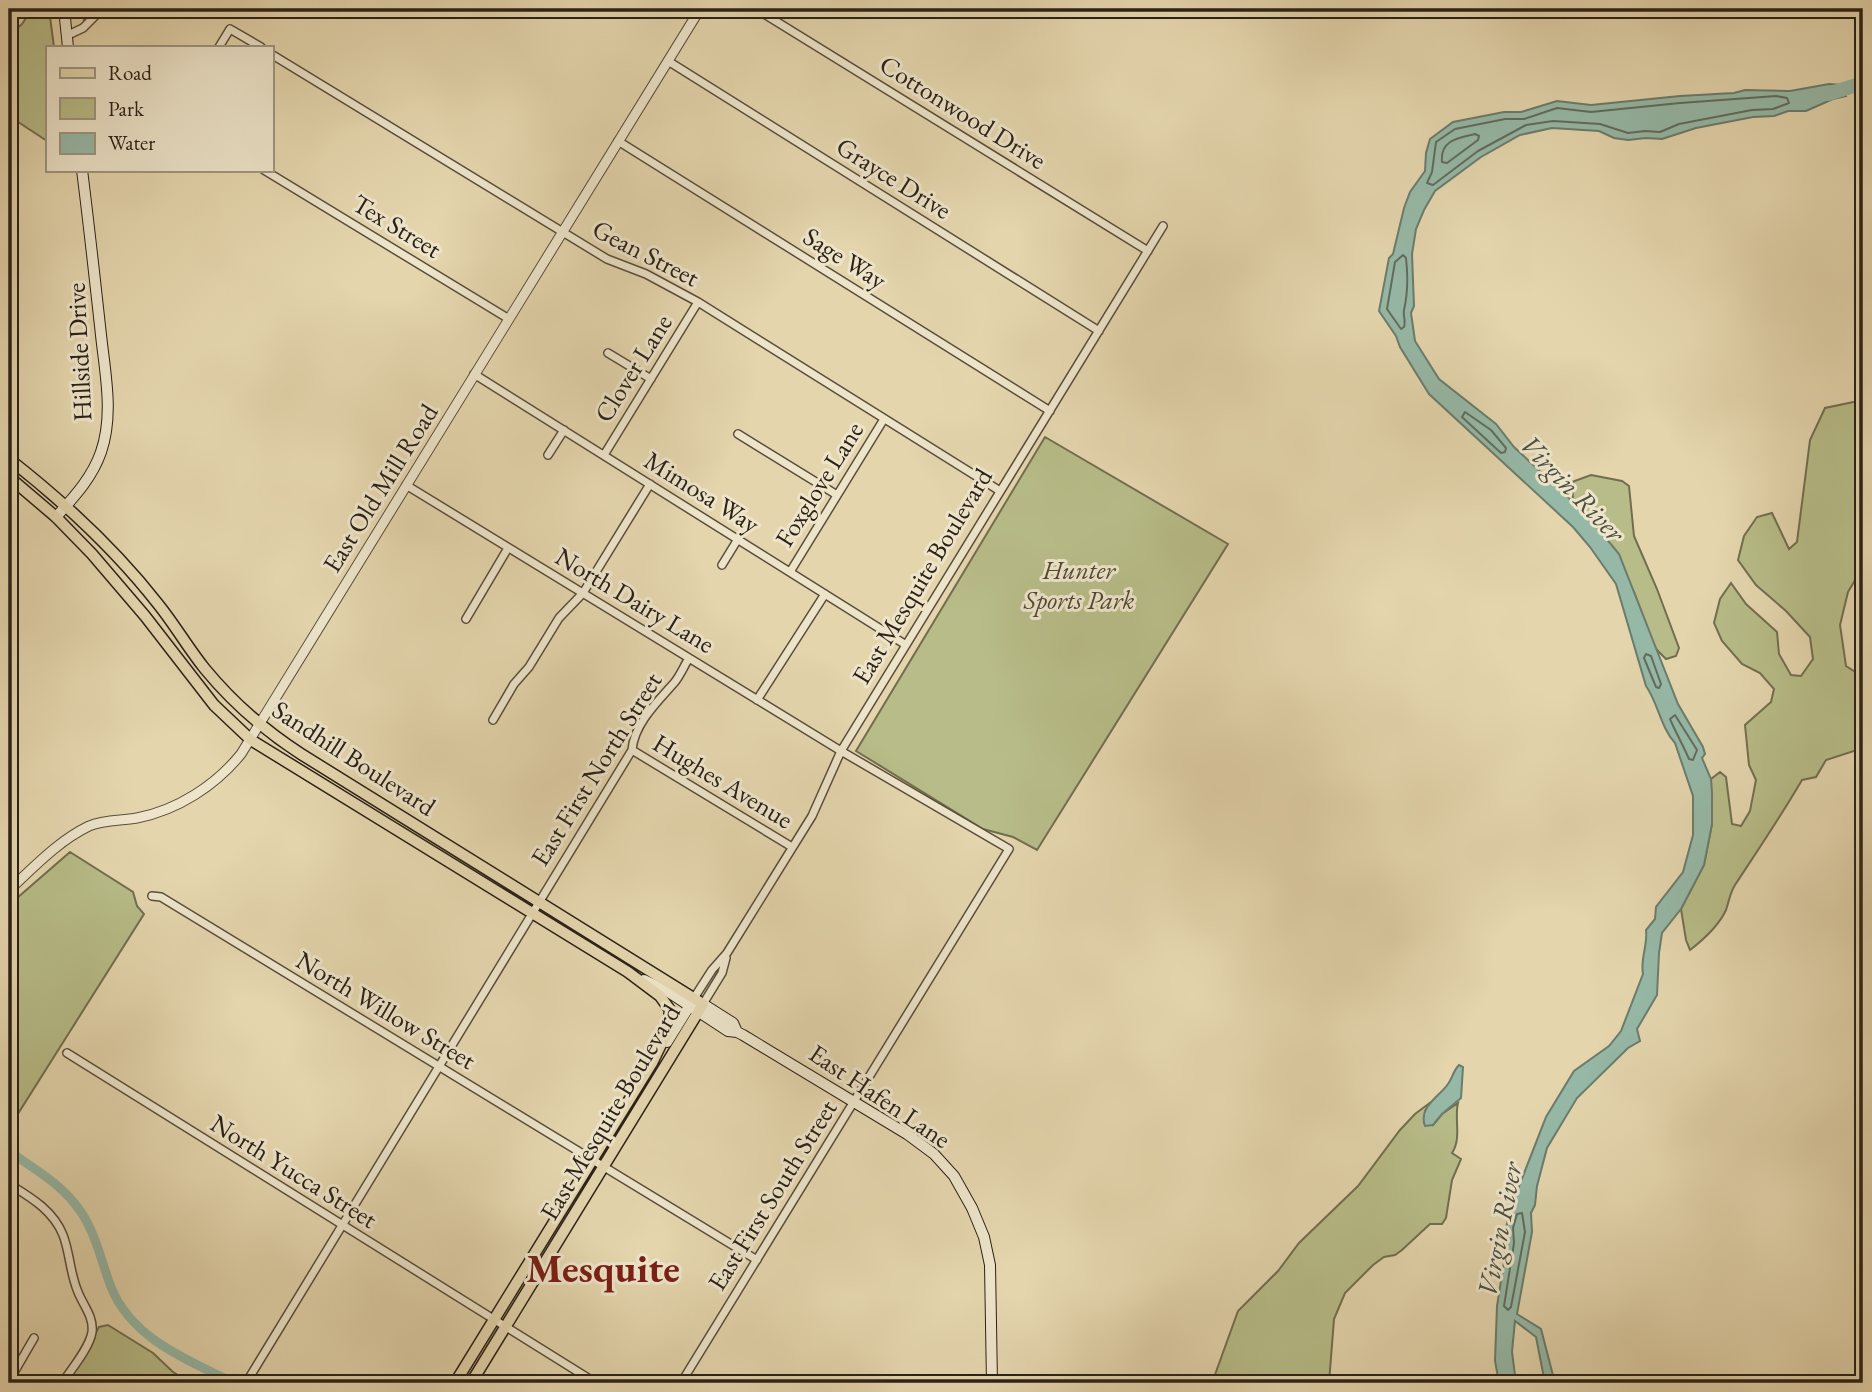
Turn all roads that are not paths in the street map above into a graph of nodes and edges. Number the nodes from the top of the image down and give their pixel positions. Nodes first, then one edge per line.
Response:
1 (64, 9) edge
2 (102, 9) edge
3 (700, 9) edge
4 (756, 9) edge
5 (66, 36) junction
6 (68, 46) edge
7 (220, 46) edge
8 (259, 46) edge
9 (273, 55) edge
10 (667, 61) junction
11 (618, 141) junction
12 (82, 172) edge
13 (267, 172) edge
14 (1163, 226) dead end
15 (562, 232) junction
16 (1148, 251) junction
17 (698, 302) junction
18 (509, 319) junction
19 (1098, 331) junction
20 (608, 353) dead end
21 (474, 374) junction
22 (651, 379) junction
23 (1049, 411) junction
24 (884, 419) junction
25 (564, 430) junction
26 (738, 434) dead end
27 (548, 454) dead end
28 (604, 455) junction
29 (9, 459) edge
30 (9, 477) edge
31 (650, 484) junction
32 (406, 485) junction
33 (1000, 491) junction
34 (837, 495) junction
35 (66, 506) junction
36 (56, 517) junction
37 (738, 539) junction
38 (508, 548) junction
39 (722, 565) dead end
40 (789, 572) junction
41 (583, 593) junction
42 (825, 594) junction
43 (466, 619) dead end
44 (906, 645) junction
45 (689, 658) junction
46 (757, 700) junction
47 (493, 720) dead end
48 (259, 723) junction
49 (251, 740) junction
50 (632, 750) junction
51 (841, 751) junction
52 (369, 814) junction
53 (432, 836) junction
54 (792, 847) junction
55 (1009, 849) joint
56 (9, 890) edge
57 (152, 896) dead end
58 (535, 907) junction
59 (628, 972) junction
60 (696, 1005) junction
61 (67, 1053) dead end
62 (652, 1063) junction
63 (438, 1066) junction
64 (854, 1102) junction
65 (598, 1163) junction
66 (9, 1184) edge
67 (341, 1225) junction
68 (757, 1260) junction
69 (499, 1324) junction
70 (34, 1338) dead end
71 (9, 1381) edge
72 (62, 1383) edge
73 (246, 1383) edge
74 (455, 1383) edge
75 (471, 1383) edge
76 (596, 1383) edge
77 (681, 1383) edge
78 (992, 1383) edge

1 - 5 main road
2 - 5 street
3 - 10 street, East Old Mill Road
4 - 16 street, Cottonwood Drive
5 - 6 main road
7 - 8 street
9 - 15 street, Gean Street
10 - 11 street, East Old Mill Road
10 - 19 street, Grayce Drive
11 - 15 street, East Old Mill Road
11 - 23 street, Sage Way
12 - 35 main road, Hillside Drive
13 - 18 street, Tex Street
14 - 16 street, East Mesquite Boulevard
15 - 17 street, Gean Street
15 - 18 street, East Old Mill Road
16 - 19 street, East Mesquite Boulevard
17 - 22 street, Clover Lane
17 - 24 street, Gean Street
18 - 21 street, East Old Mill Road
19 - 23 street, East Mesquite Boulevard
20 - 22 street
21 - 25 street, Mimosa Way
21 - 32 street, East Old Mill Road
22 - 28 street, Clover Lane
23 - 33 street, East Mesquite Boulevard
24 - 33 street, Gean Street
24 - 34 street, Foxglove Lane
25 - 27 street
25 - 28 street, Mimosa Way
26 - 34 street
28 - 31 street, Mimosa Way
29 - 35 main road, Sandhill Boulevard
30 - 36 main road, Sandhill Boulevard
31 - 37 street, Mimosa Way
31 - 41 street
32 - 38 street, North Dairy Lane
32 - 48 street, East Old Mill Road
33 - 44 street, East Mesquite Boulevard
34 - 40 street, Foxglove Lane
35 - 36 main road, Hillside Drive
35 - 48 main road, Sandhill Boulevard
36 - 49 main road, Sandhill Boulevard
37 - 39 street
37 - 40 street, Mimosa Way
38 - 41 street, North Dairy Lane
38 - 43 street
40 - 42 street, Mimosa Way
41 - 45 street, North Dairy Lane
41 - 47 street
42 - 44 street, Mimosa Way
42 - 46 street
44 - 51 street, East Mesquite Boulevard
45 - 46 street, North Dairy Lane
45 - 50 street, East First North Street
46 - 51 street, North Dairy Lane
48 - 49 street, East Old Mill Road
48 - 53 main road, Sandhill Boulevard
49 - 52 main road, Sandhill Boulevard
49 - 56 street, East Old Mill Road
50 - 54 street, Hughes Avenue
50 - 58 street, East First North Street
51 - 54 street, East Mesquite Boulevard
51 - 55 street, North Dairy Lane
52 - 53 main road
52 - 58 main road, Sandhill Boulevard
53 - 58 main road, Sandhill Boulevard
54 - 60 street, East Mesquite Boulevard
55 - 64 street, East First South Street
57 - 63 street, North Willow Street
58 - 59 main road, Sandhill Boulevard
58 - 60 main road, Sandhill Boulevard
58 - 63 street, East First North Street
59 - 60 main road, Sandhill Boulevard
59 - 62 main road
60 - 62 main road, East Mesquite Boulevard
60 - 64 main road, East Hafen Lane
60 - 65 main road, East Mesquite Boulevard
61 - 67 street, North Yucca Street
62 - 65 main road, East Mesquite Boulevard
63 - 65 street, North Willow Street
63 - 67 street, East First North Street
64 - 68 street, East First South Street
64 - 78 main road, East Hafen Lane
65 - 68 street, North Willow Street
65 - 69 main road, East Mesquite Boulevard
66 - 72 street
67 - 69 street, North Yucca Street
67 - 73 street, East First North Street
68 - 77 street, East First South Street
69 - 74 main road
69 - 75 main road
69 - 76 street, North Yucca Street
70 - 71 street

